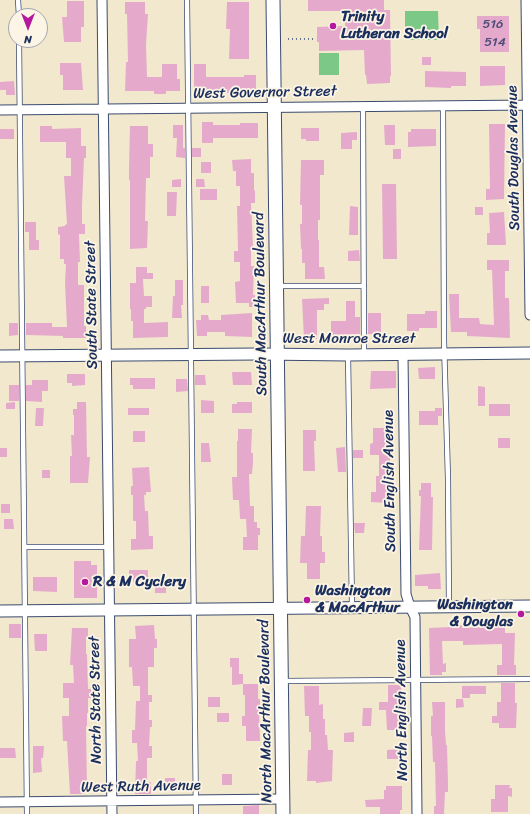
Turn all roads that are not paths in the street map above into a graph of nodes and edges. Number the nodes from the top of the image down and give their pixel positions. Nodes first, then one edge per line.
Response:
1 (102, 0) edge
2 (187, 0) edge
3 (273, 0) edge
4 (526, 0) edge
5 (19, 48) edge
6 (529, 105) edge
7 (363, 106) junction
8 (443, 106) junction
9 (274, 107) junction
10 (188, 108) junction
11 (104, 109) junction
12 (0, 110) edge
13 (20, 110) junction
14 (277, 286) junction
15 (364, 286) junction
16 (530, 315) edge
17 (530, 353) edge
18 (277, 354) junction
19 (444, 354) junction
20 (190, 355) junction
21 (348, 355) junction
22 (364, 355) junction
23 (403, 355) junction
24 (0, 356) edge
25 (23, 356) junction
26 (106, 356) junction
27 (25, 547) junction
28 (109, 547) junction
29 (530, 606) edge
30 (352, 607) junction
31 (410, 607) junction
32 (449, 607) junction
33 (281, 608) junction
34 (194, 609) junction
35 (26, 610) junction
36 (110, 610) junction
37 (0, 611) edge
38 (530, 679) edge
39 (416, 680) junction
40 (282, 681) junction
41 (283, 799) junction
42 (196, 800) junction
43 (112, 801) junction
44 (0, 802) edge
45 (27, 802) junction
46 (27, 814) edge
47 (112, 814) edge
48 (196, 814) edge
49 (283, 814) edge
50 (417, 814) edge

1 - 11 street, South State Street
2 - 10 lane
3 - 9 main road, South MacArthur Boulevard
4 - 6 street, South Douglas Avenue
5 - 13 lane
6 - 8 street, West Governor Street
6 - 16 street, South Douglas Avenue
7 - 8 street, West Governor Street
7 - 9 street, West Governor Street
7 - 15 lane
8 - 19 lane
9 - 10 street, West Governor Street
9 - 14 main road, South MacArthur Boulevard
10 - 11 street, West Governor Street
10 - 20 lane
11 - 13 street, West Governor Street
11 - 26 street, South State Street
12 - 13 street, West Governor Street
13 - 25 lane
14 - 15 lane
14 - 18 main road, South MacArthur Boulevard
15 - 22 lane
17 - 19 street, West Monroe Street
18 - 20 street, West Monroe Street
18 - 21 street, West Monroe Street
18 - 33 main road, South MacArthur Boulevard
19 - 23 street, West Monroe Street
19 - 32 lane
20 - 26 street, West Monroe Street
20 - 34 lane
21 - 22 street, West Monroe Street
21 - 30 lane
22 - 23 street, West Monroe Street
23 - 31 street, South English Avenue
24 - 25 street, West Monroe Street
25 - 26 street, West Monroe Street
25 - 27 lane
26 - 28 street, South State Street
27 - 28 lane
27 - 35 lane
28 - 36 street, South State Street
29 - 32 street
30 - 31 street
30 - 33 street
31 - 32 street
31 - 39 street, North English Avenue
33 - 34 street
33 - 40 main road, North MacArthur Boulevard
34 - 36 street
34 - 42 lane
35 - 36 street
35 - 37 street
35 - 45 lane
36 - 43 street, North State Street
38 - 39 lane
39 - 40 lane
39 - 50 street, North English Avenue
40 - 41 main road, North MacArthur Boulevard
41 - 42 street, West Ruth Avenue
41 - 49 main road, North MacArthur Boulevard
42 - 43 street, West Ruth Avenue
42 - 48 lane
43 - 45 street, West Ruth Avenue
43 - 47 street, North State Street
44 - 45 street, West Ruth Avenue
45 - 46 lane

